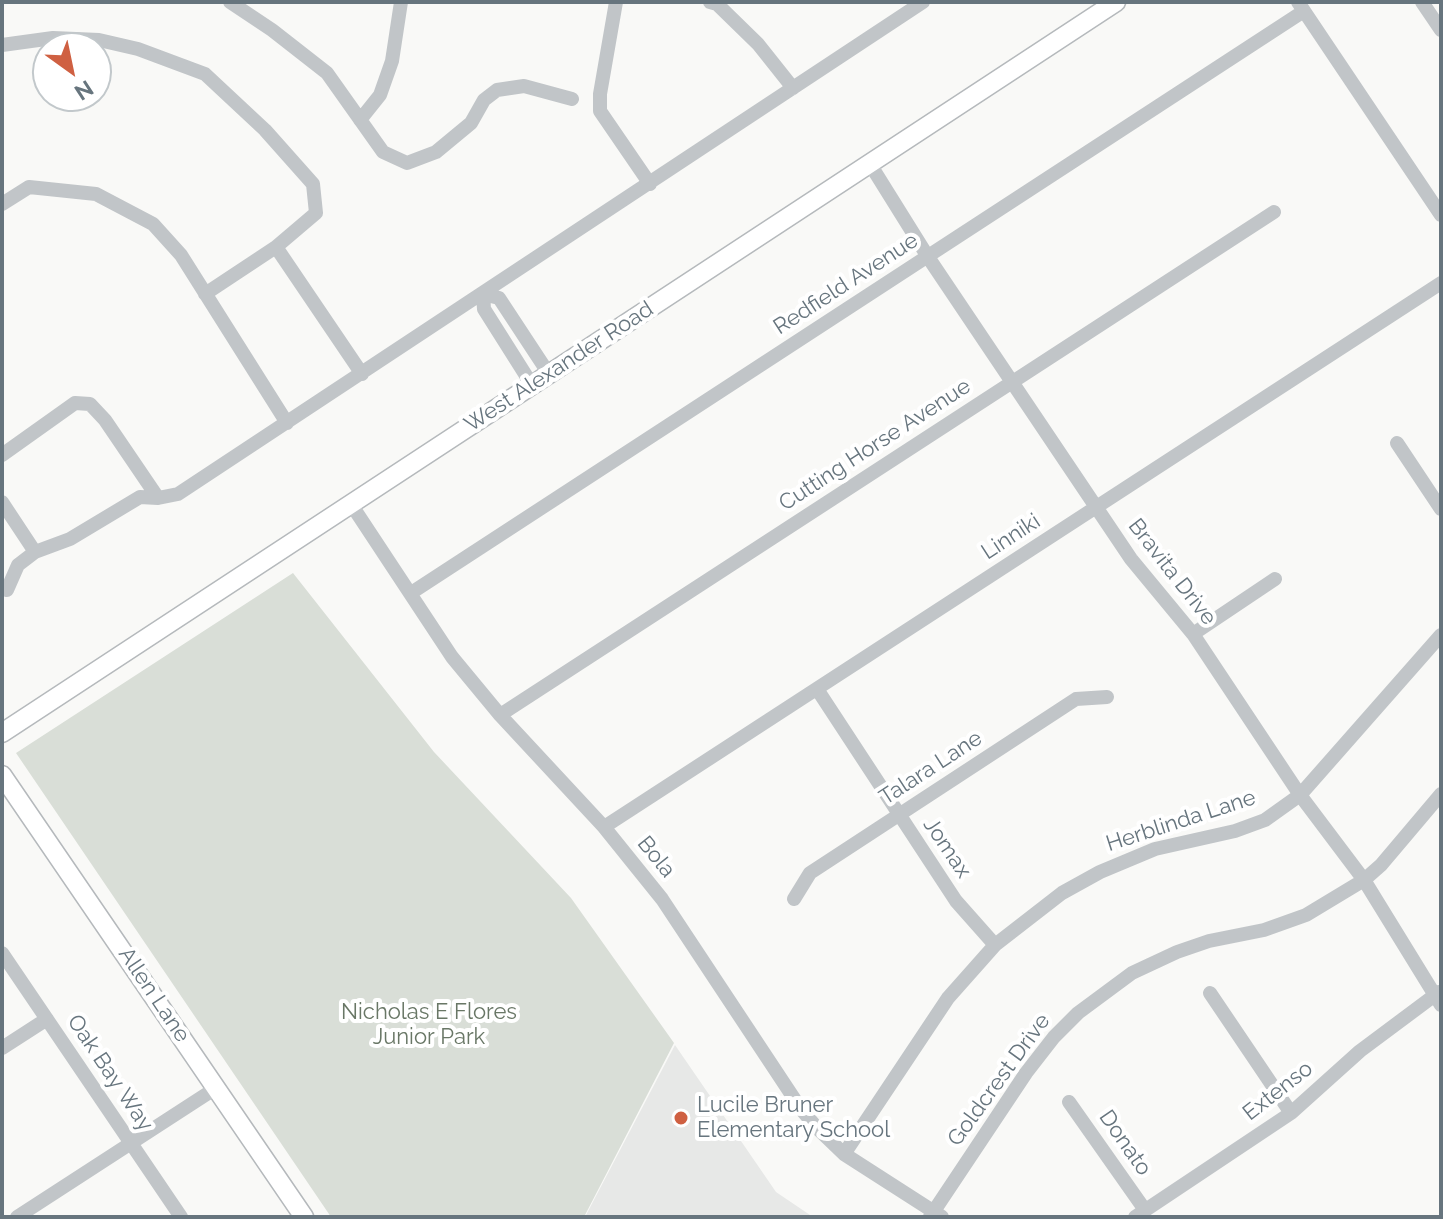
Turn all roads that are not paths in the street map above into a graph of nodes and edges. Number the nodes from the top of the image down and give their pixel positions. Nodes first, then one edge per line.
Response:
1 (230, 2) edge
2 (401, 2) edge
3 (616, 2) edge
4 (710, 2) edge
5 (1116, 2) edge
6 (1422, 2) edge
7 (914, 5) edge
8 (1301, 7) edge
9 (1092, 8) edge
10 (1441, 30) edge
11 (2, 45) edge
12 (793, 88) junction
13 (572, 99) dead end
14 (360, 120) junction
15 (870, 164) junction
16 (650, 184) junction
17 (2, 204) edge
18 (1274, 212) dead end
19 (1441, 215) edge
20 (276, 247) junction
21 (928, 257) junction
22 (1441, 283) edge
23 (205, 294) junction
24 (483, 294) junction
25 (362, 374) junction
26 (549, 374) junction
27 (1012, 383) junction
28 (532, 385) junction
29 (287, 423) junction
30 (1397, 443) dead end
31 (2, 455) edge
32 (158, 498) junction
33 (2, 502) edge
34 (351, 504) junction
35 (1096, 508) junction
36 (1441, 509) edge
37 (35, 552) junction
38 (1275, 579) dead end
39 (7, 590) dead end
40 (411, 593) junction
41 (1193, 634) junction
42 (1441, 635) edge
43 (817, 689) junction
44 (1107, 697) dead end
45 (500, 715) junction
46 (2, 733) edge
47 (2, 775) edge
48 (1441, 794) edge
49 (1300, 795) junction
50 (899, 816) junction
51 (604, 827) junction
52 (1364, 880) junction
53 (794, 899) dead end
54 (995, 945) junction
55 (2, 953) edge
56 (1210, 993) dead end
57 (1439, 997) edge
58 (47, 1019) junction
59 (2, 1048) edge
60 (216, 1088) junction
61 (1069, 1102) dead end
62 (1291, 1113) junction
63 (131, 1143) junction
64 (844, 1154) junction
65 (1140, 1214) edge
66 (935, 1215) edge
67 (17, 1217) edge
68 (181, 1217) edge
69 (304, 1217) edge

1 - 14 street
2 - 14 street
3 - 16 street
4 - 12 street
5 - 9 main road, West Alexander Road
6 - 10 street
7 - 12 street
8 - 19 street
8 - 21 street, Redfield Avenue
9 - 15 main road, West Alexander Road
11 - 20 street
12 - 16 street
13 - 14 street
15 - 21 street, Bravita Drive
15 - 26 main road, West Alexander Road
16 - 24 street
17 - 23 street
18 - 27 street, Cutting Horse Avenue
20 - 23 street
20 - 25 street
21 - 27 street, Bravita Drive
21 - 40 street, Redfield Avenue
22 - 35 street, Linniki
23 - 29 street
24 - 25 street
24 - 26 street
24 - 28 street
25 - 29 street
26 - 28 main road, West Alexander Road
27 - 35 street, Bravita Drive
27 - 45 street, Cutting Horse Avenue
28 - 34 main road, West Alexander Road
29 - 32 street
30 - 36 street
31 - 32 street
32 - 37 street
33 - 37 street
34 - 40 street, Bola
34 - 46 main road, West Alexander Road
35 - 41 street, Bravita Drive
35 - 43 street, Linniki
37 - 39 street
38 - 41 street
40 - 45 street, Bola
41 - 49 street, Bravita Drive
42 - 49 street, Herblinda Lane
43 - 50 street, Jomax
43 - 51 street, Linniki
44 - 50 street, Talara Lane
45 - 51 street, Bola
47 - 60 main road, Allen Lane
48 - 52 street, Goldcrest Drive
49 - 52 street, Bravita Drive
49 - 54 street, Herblinda Lane
50 - 53 street, Talara Lane
50 - 54 street, Jomax
51 - 64 street, Bola
52 - 57 street, Bravita Drive
52 - 66 street, Goldcrest Drive
54 - 64 street, Herblinda Lane
55 - 58 street, Oak Bay Way
56 - 62 street
57 - 62 street, Extenso
58 - 59 street
58 - 63 street, Oak Bay Way
60 - 63 street
60 - 69 main road, Allen Lane
61 - 65 street, Donato
62 - 65 street, Extenso
63 - 67 street
63 - 68 street, Oak Bay Way
64 - 66 street, Bola

